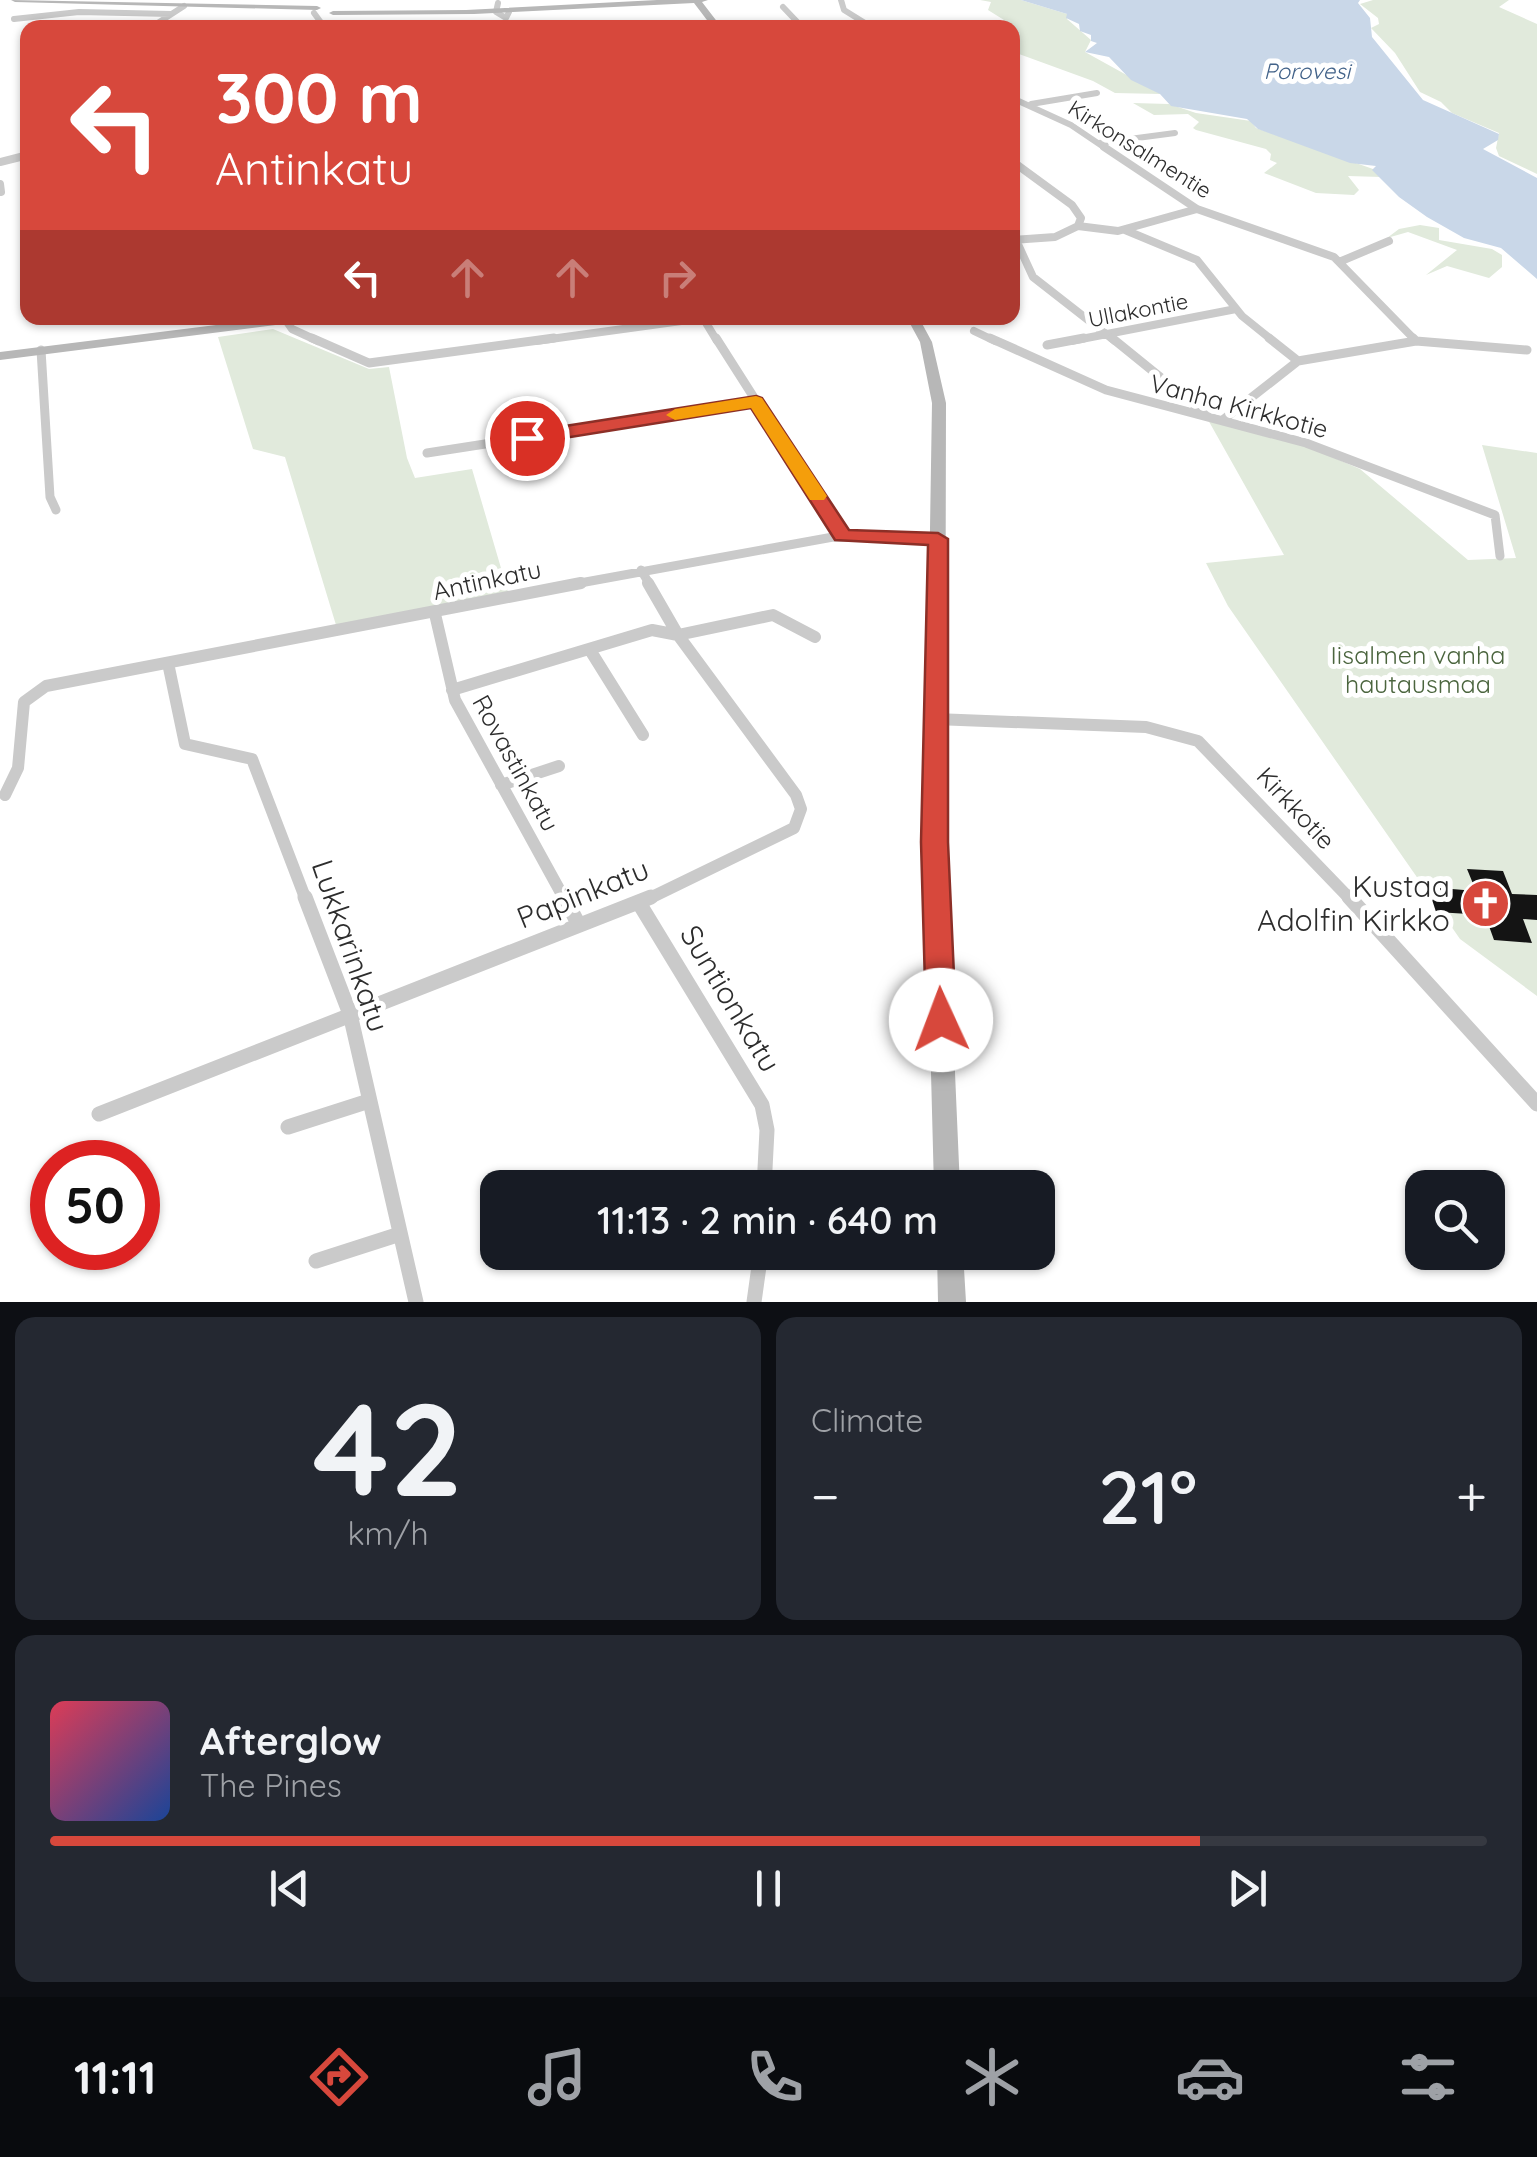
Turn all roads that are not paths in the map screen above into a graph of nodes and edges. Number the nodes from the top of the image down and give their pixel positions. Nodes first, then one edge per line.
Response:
1 (16, 0) edge
2 (674, 0) edge
3 (701, 0) edge
4 (841, 0) edge
5 (91, 2) junction
6 (662, 2) edge
7 (184, 6) junction
8 (497, 6) edge
9 (783, 6) dead end
10 (71, 12) junction
11 (323, 13) junction
12 (508, 13) junction
13 (171, 14) junction
14 (14, 19) dead end
15 (162, 20) edge
16 (324, 20) edge
17 (509, 20) edge
18 (721, 20) edge
19 (796, 20) edge
20 (859, 20) edge
21 (1098, 93) dead end
22 (1020, 101) edge
23 (1027, 104) junction
24 (1175, 133) dead end
25 (1099, 143) junction
26 (1020, 167) edge
27 (0, 184) edge
28 (1, 192) edge
29 (1197, 209) junction
30 (1078, 226) junction
31 (1125, 230) junction
32 (1020, 240) edge
33 (1389, 240) dead end
34 (1020, 252) edge
35 (1340, 262) junction
36 (1236, 309) junction
37 (219, 325) edge
38 (292, 325) edge
39 (651, 325) edge
40 (707, 325) edge
41 (917, 325) edge
42 (924, 325) edge
43 (974, 330) dead end
44 (1106, 334) junction
45 (1416, 341) junction
46 (926, 342) junction
47 (1047, 345) dead end
48 (41, 350) junction
49 (1527, 350) dead end
50 (0, 356) edge
51 (1298, 360) junction
52 (756, 402) junction
53 (1207, 415) junction
54 (1224, 419) junction
55 (427, 454) dead end
56 (56, 510) dead end
57 (842, 536) junction
58 (938, 539) junction
59 (1500, 556) dead end
60 (641, 570) junction
61 (435, 614) junction
62 (678, 635) junction
63 (815, 637) dead end
64 (590, 650) junction
65 (168, 663) junction
66 (452, 690) junction
67 (935, 719) junction
68 (642, 735) dead end
69 (558, 766) dead end
70 (502, 785) junction
71 (4, 795) dead end
72 (639, 903) junction
73 (580, 924) junction
74 (350, 1014) junction
75 (369, 1102) junction
76 (1537, 1104) edge
77 (99, 1114) dead end
78 (288, 1128) dead end
79 (765, 1170) edge
80 (946, 1170) edge
81 (400, 1234) junction
82 (316, 1261) dead end
83 (760, 1270) edge
84 (951, 1270) edge
85 (416, 1302) edge
86 (754, 1302) edge
87 (952, 1302) edge

1 - 5 street
2 - 6 street
3 - 6 street
3 - 18 street
4 - 20 street
5 - 7 street
5 - 10 street
6 - 12 street
7 - 11 street
7 - 13 street
8 - 11 street
8 - 12 street
9 - 19 street
10 - 13 street
10 - 14 street
11 - 16 street
12 - 17 street
13 - 15 street
21 - 23 street
22 - 23 street, Kirkonsalmentie
23 - 25 street, Kirkonsalmentie
24 - 25 street
25 - 29 street, Kirkonsalmentie
26 - 30 street
27 - 28 street
29 - 31 street
29 - 35 street, Kirkonsalmentie
30 - 31 street
30 - 32 street
31 - 36 street
33 - 35 street
34 - 44 street
35 - 45 street, Kirkonsalmentie
36 - 44 street, Ullakontie
36 - 51 street
37 - 48 street
38 - 39 street
40 - 52 street
41 - 46 street
42 - 46 street
43 - 53 street, Vanha Kirkkotie
44 - 47 street, Ullakontie
44 - 53 street
45 - 49 street
45 - 51 street
46 - 58 street
48 - 50 street
48 - 56 street
51 - 54 street
52 - 55 street
52 - 57 street
53 - 54 street, Vanha Kirkkotie
54 - 59 street, Vanha Kirkkotie
57 - 58 street, Antinkatu
57 - 60 street, Antinkatu
58 - 67 street
60 - 61 street, Antinkatu
60 - 62 street, Papinkatu
61 - 65 street, Antinkatu
61 - 66 street, Rovastinkatu
62 - 63 street
62 - 64 street
62 - 72 street, Papinkatu
64 - 66 street
64 - 68 street
65 - 71 street, Antinkatu
65 - 74 street, Lukkarinkatu
66 - 70 street, Rovastinkatu
67 - 76 street, Kirkkotie
67 - 80 street
69 - 70 street
70 - 73 street, Rovastinkatu
72 - 73 street, Papinkatu
72 - 79 street, Suntionkatu
73 - 74 street, Papinkatu
74 - 75 street, Lukkarinkatu
74 - 77 street, Papinkatu
75 - 78 street
75 - 81 street, Lukkarinkatu
81 - 82 street
81 - 85 street, Lukkarinkatu
83 - 86 street
84 - 87 street

